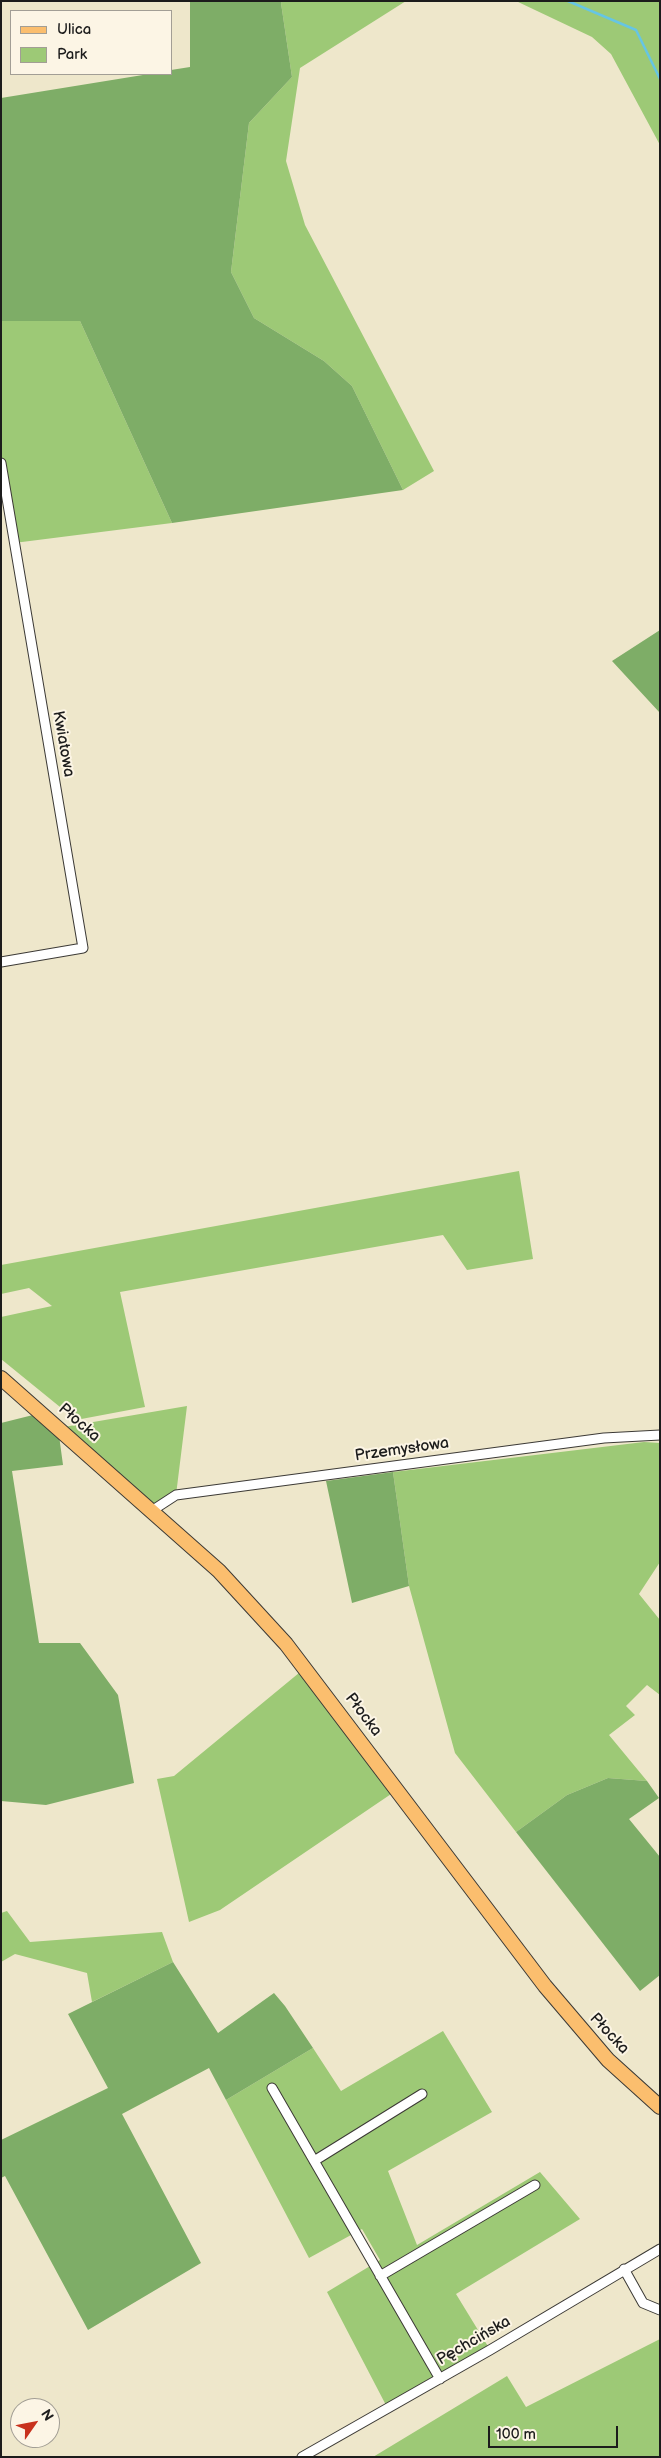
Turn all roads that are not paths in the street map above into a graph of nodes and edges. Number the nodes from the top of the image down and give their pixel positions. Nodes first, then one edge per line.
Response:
1 (1, 463) edge
2 (1, 962) edge
3 (1, 1378) edge
4 (660, 1435) edge
5 (153, 1510) junction
6 (272, 2088) dead end
7 (422, 2094) dead end
8 (660, 2107) edge
9 (314, 2161) junction
10 (535, 2185) dead end
11 (660, 2249) edge
12 (624, 2269) junction
13 (380, 2276) junction
14 (660, 2310) edge
15 (440, 2378) junction
16 (302, 2457) edge

1 - 2 street, Kwiatowa
3 - 5 main road, Płocka
4 - 5 street, Przemysłowa
5 - 8 main road, Płocka
6 - 9 street
7 - 9 street
9 - 13 street
10 - 13 street
11 - 12 street, Pęchcińska
12 - 14 street
12 - 15 street, Pęchcińska
13 - 15 street
15 - 16 street, Pęchcińska

